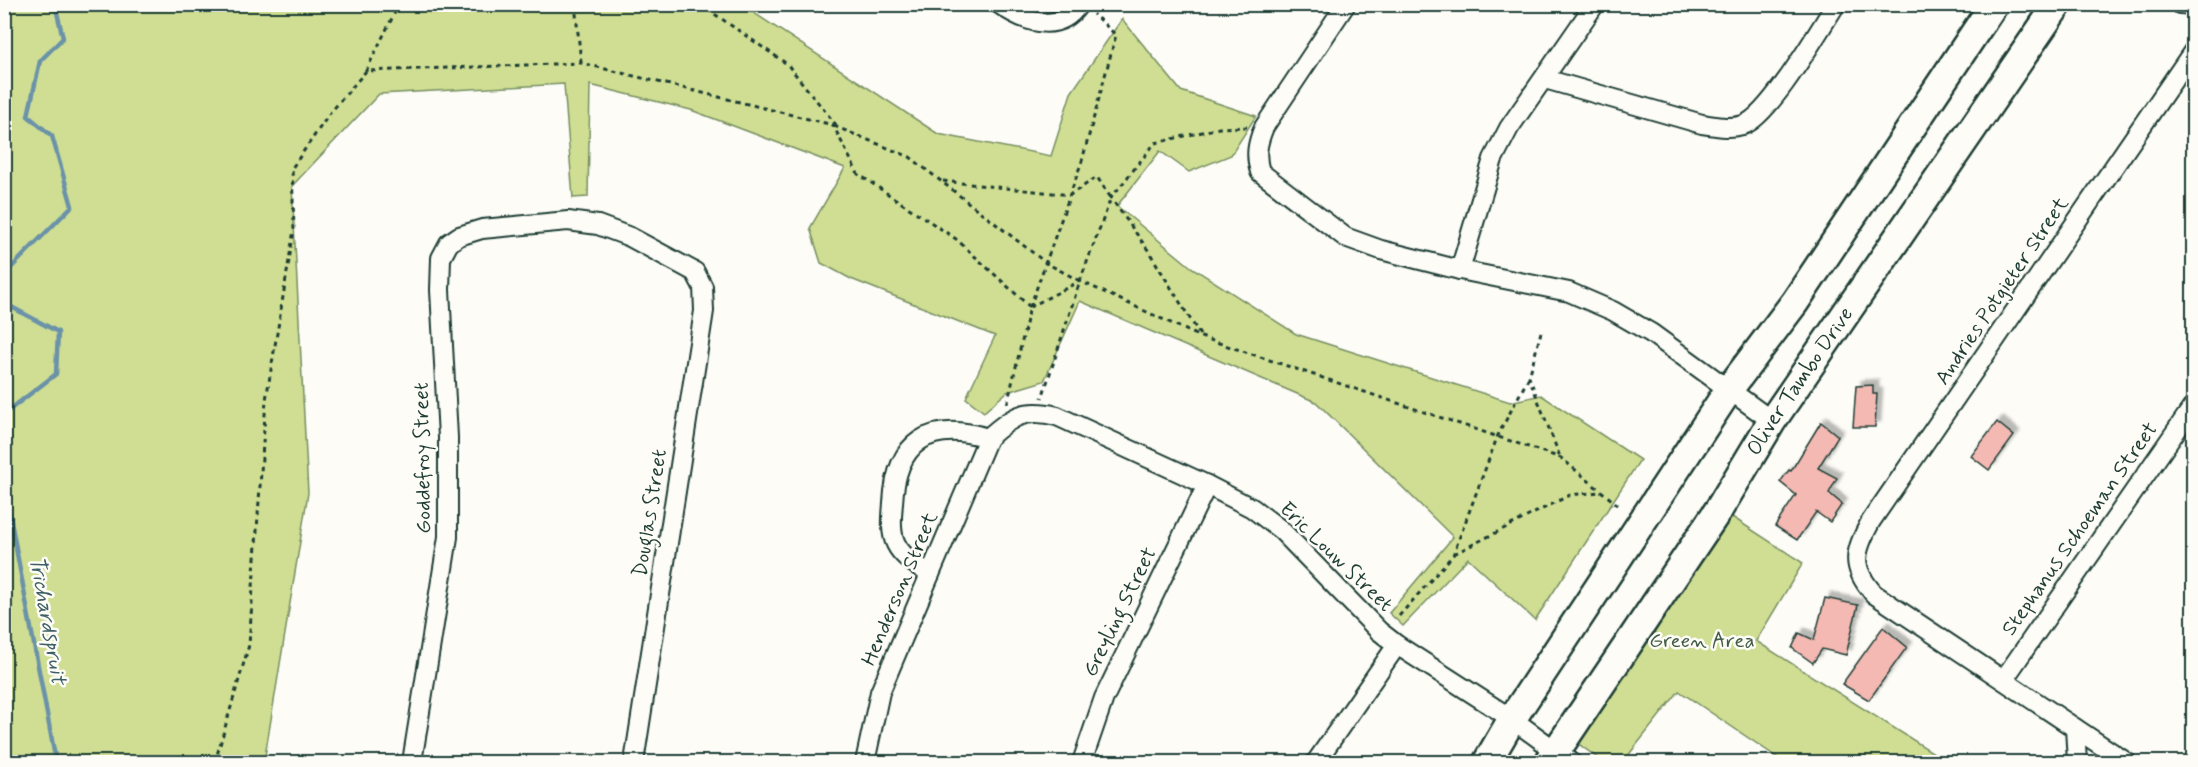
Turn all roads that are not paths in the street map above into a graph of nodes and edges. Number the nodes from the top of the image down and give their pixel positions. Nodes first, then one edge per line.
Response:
1 (999, 4) edge
2 (1346, 4) edge
3 (1595, 4) edge
4 (1836, 4) edge
5 (1994, 4) edge
6 (2058, 4) edge
7 (2180, 4) edge
8 (2193, 5) edge
9 (1085, 8) edge
10 (2193, 50) edge
11 (1545, 79) junction
12 (441, 258) joint
13 (1460, 270) junction
14 (1730, 388) junction
15 (2193, 405) edge
16 (1772, 421) junction
17 (995, 431) junction
18 (1207, 485) junction
19 (930, 574) junction
20 (1397, 645) junction
21 (2004, 679) junction
22 (1512, 719) junction
23 (2076, 728) junction
24 (1559, 759) edge
25 (412, 762) edge
26 (634, 762) edge
27 (865, 762) edge
28 (1082, 762) edge
29 (1316, 762) edge
30 (1487, 762) edge
31 (2076, 762) edge
32 (2126, 762) edge

1 - 9 street
2 - 13 street
3 - 11 street
4 - 11 street
5 - 14 street
6 - 16 street, Oliver Tambo Drive
7 - 8 street
10 - 21 street, Andries Potgieter Street
11 - 13 street
12 - 25 street, Goddefroy Street
12 - 26 street, Douglas Street
13 - 14 street
14 - 16 street
14 - 22 street
15 - 21 street, Stephanus Schoeman Street
16 - 24 street, Oliver Tambo Drive
17 - 18 street, Eric Louw Street
17 - 19 street, Henderson Street
17 - 19 street
18 - 20 street, Eric Louw Street
18 - 28 street, Greyling Street
19 - 27 street, Henderson Street
20 - 22 street, Eric Louw Street
20 - 29 street
21 - 23 street
22 - 24 street, Eric Louw Street
22 - 30 street
23 - 31 street
23 - 32 street

